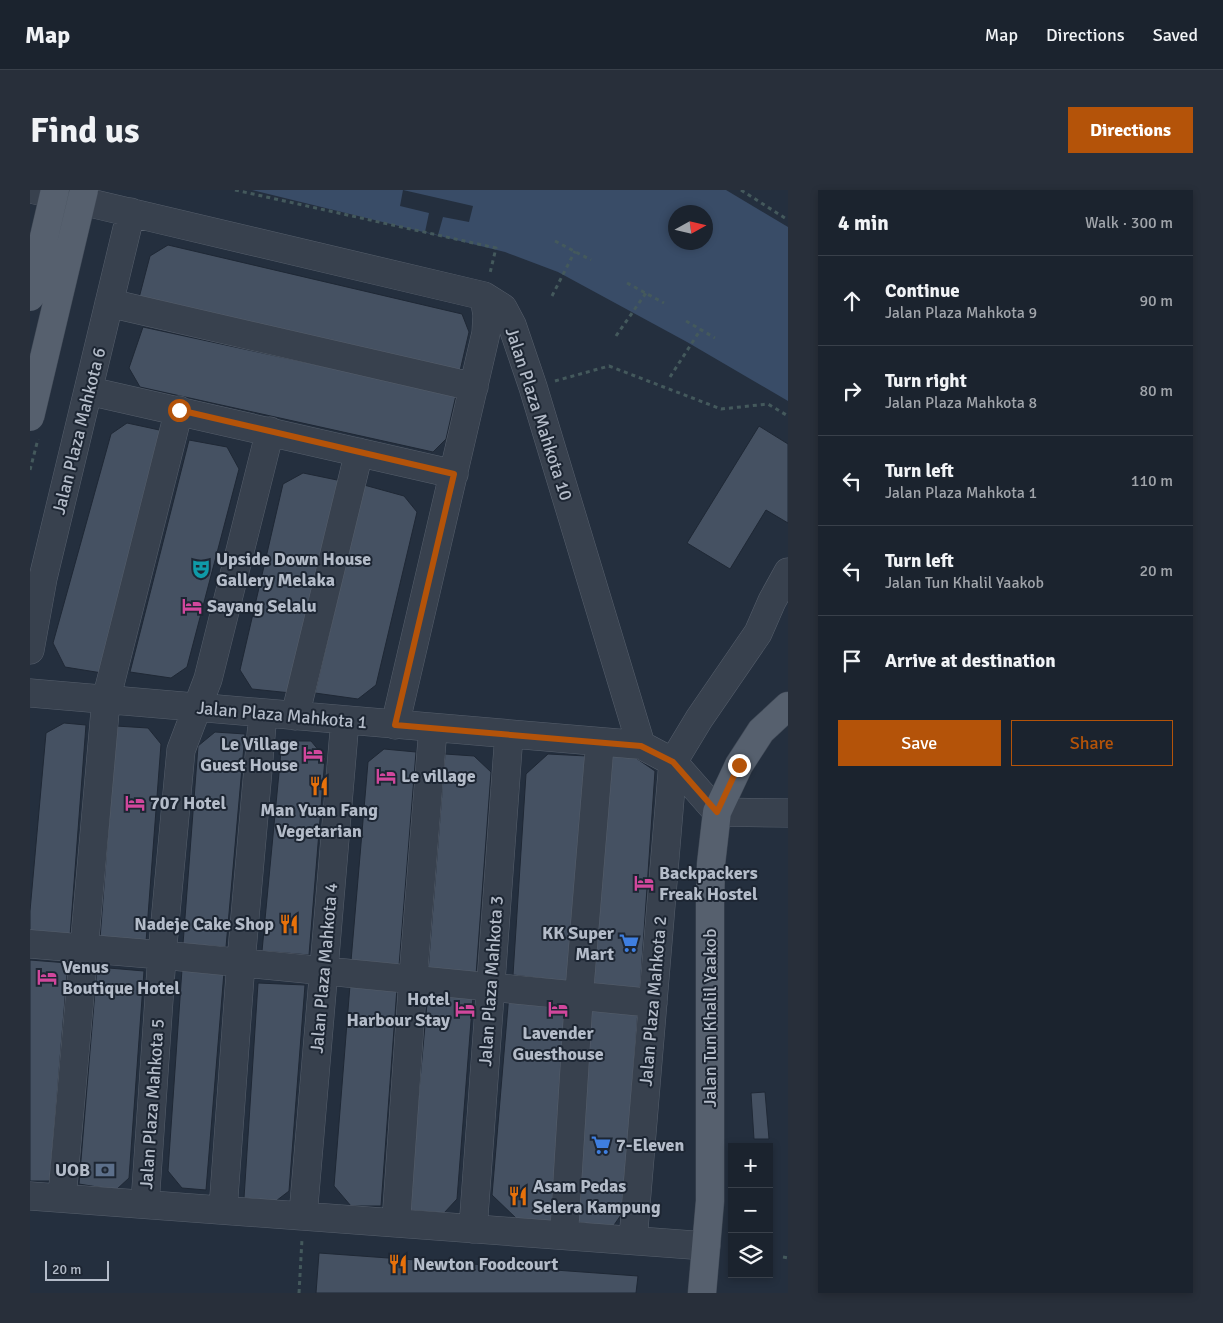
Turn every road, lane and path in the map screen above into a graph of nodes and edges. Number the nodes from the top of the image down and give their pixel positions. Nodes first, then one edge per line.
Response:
1 (35, 190) edge
2 (55, 190) edge
3 (84, 190) edge
4 (235, 190) edge
5 (742, 190) edge
6 (131, 212) junction
7 (788, 220) edge
8 (556, 241) dead end
9 (575, 251) junction
10 (592, 260) dead end
11 (627, 283) dead end
12 (646, 293) junction
13 (484, 296) junction
14 (552, 296) dead end
15 (30, 297) edge
16 (664, 302) dead end
17 (109, 303) junction
18 (686, 321) dead end
19 (701, 330) junction
20 (616, 336) dead end
21 (715, 338) dead end
22 (670, 377) dead end
23 (474, 387) junction
24 (533, 387) junction
25 (89, 390) junction
26 (179, 410) junction
27 (788, 416) edge
28 (30, 417) edge
29 (270, 431) junction
30 (359, 452) junction
31 (454, 474) junction
32 (788, 572) edge
33 (30, 650) edge
34 (30, 693) edge
35 (106, 700) junction
36 (788, 706) edge
37 (197, 707) junction
38 (263, 713) junction
39 (295, 716) junction
40 (345, 720) junction
41 (395, 725) junction
42 (433, 728) junction
43 (509, 734) junction
44 (600, 742) junction
45 (641, 746) junction
46 (673, 762) junction
47 (717, 812) junction
48 (788, 812) edge
49 (30, 944) edge
50 (84, 948) junction
51 (162, 955) junction
52 (241, 962) junction
53 (323, 971) junction
54 (413, 979) junction
55 (491, 987) junction
56 (579, 995) junction
57 (653, 1002) junction
58 (30, 1196) edge
59 (62, 1198) junction
60 (145, 1204) junction
61 (223, 1210) junction
62 (303, 1216) junction
63 (396, 1223) junction
64 (473, 1229) junction
65 (564, 1235) junction
66 (633, 1240) junction
67 (706, 1246) junction
68 (783, 1257) dead end
69 (788, 1258) edge
70 (299, 1293) edge
71 (702, 1293) edge

1 - 6 street, Jalan Plaza Mahkota 10
2 - 15 main road, bridge
3 - 28 main road, bridge
4 - 13 path
5 - 7 path
6 - 13 street, Jalan Plaza Mahkota 10
6 - 17 street, Jalan Plaza Mahkota 6
8 - 9 path
9 - 10 path
9 - 14 path
11 - 12 path
12 - 16 path
12 - 20 path
13 - 23 street
13 - 24 street, Jalan Plaza Mahkota 10
17 - 23 street
17 - 25 street, Jalan Plaza Mahkota 6
18 - 19 path
19 - 21 path
19 - 22 path
23 - 31 street
24 - 27 path
24 - 45 street, Jalan Plaza Mahkota 10
25 - 26 street
25 - 33 street, Jalan Plaza Mahkota 6
26 - 29 street
26 - 35 street
29 - 30 street
29 - 37 street, Jalan Plaza Mahkota 5
30 - 31 street
30 - 39 street
31 - 41 street
32 - 46 street
34 - 35 street, Jalan Plaza Mahkota 1
35 - 37 street, Jalan Plaza Mahkota 1
35 - 50 street
36 - 47 main road, Jalan Tun Khalil Yaakob
37 - 38 street, Jalan Plaza Mahkota 1
37 - 51 street, Jalan Plaza Mahkota 5
38 - 39 street, Jalan Plaza Mahkota 1
38 - 52 street
39 - 40 street, Jalan Plaza Mahkota 1
40 - 41 street, Jalan Plaza Mahkota 1
40 - 53 street, Jalan Plaza Mahkota 4
41 - 42 street, Jalan Plaza Mahkota 1
42 - 43 street, Jalan Plaza Mahkota 1
42 - 54 street
43 - 44 street, Jalan Plaza Mahkota 1
43 - 55 street, Jalan Plaza Mahkota 3
44 - 45 street, Jalan Plaza Mahkota 1
44 - 56 street
45 - 46 street, Jalan Plaza Mahkota 1
46 - 47 street, Jalan Plaza Mahkota 1
46 - 57 street, Jalan Plaza Mahkota 2
47 - 48 street
47 - 67 main road, Jalan Tun Khalil Yaakob
49 - 50 street
50 - 51 street
50 - 59 street
51 - 52 street
51 - 60 street, Jalan Plaza Mahkota 5
52 - 53 street
52 - 61 street
53 - 54 street
53 - 62 street, Jalan Plaza Mahkota 4
54 - 55 street
54 - 63 street
55 - 56 street
55 - 64 street, Jalan Plaza Mahkota 3
56 - 57 street
56 - 65 street
57 - 66 street, Jalan Plaza Mahkota 2
58 - 59 street
59 - 60 street
60 - 61 street
61 - 62 street
62 - 63 street
62 - 70 path
63 - 64 street
64 - 65 street
65 - 66 street
66 - 67 street
67 - 71 main road, Jalan Tun Khalil Yaakob
68 - 69 path

